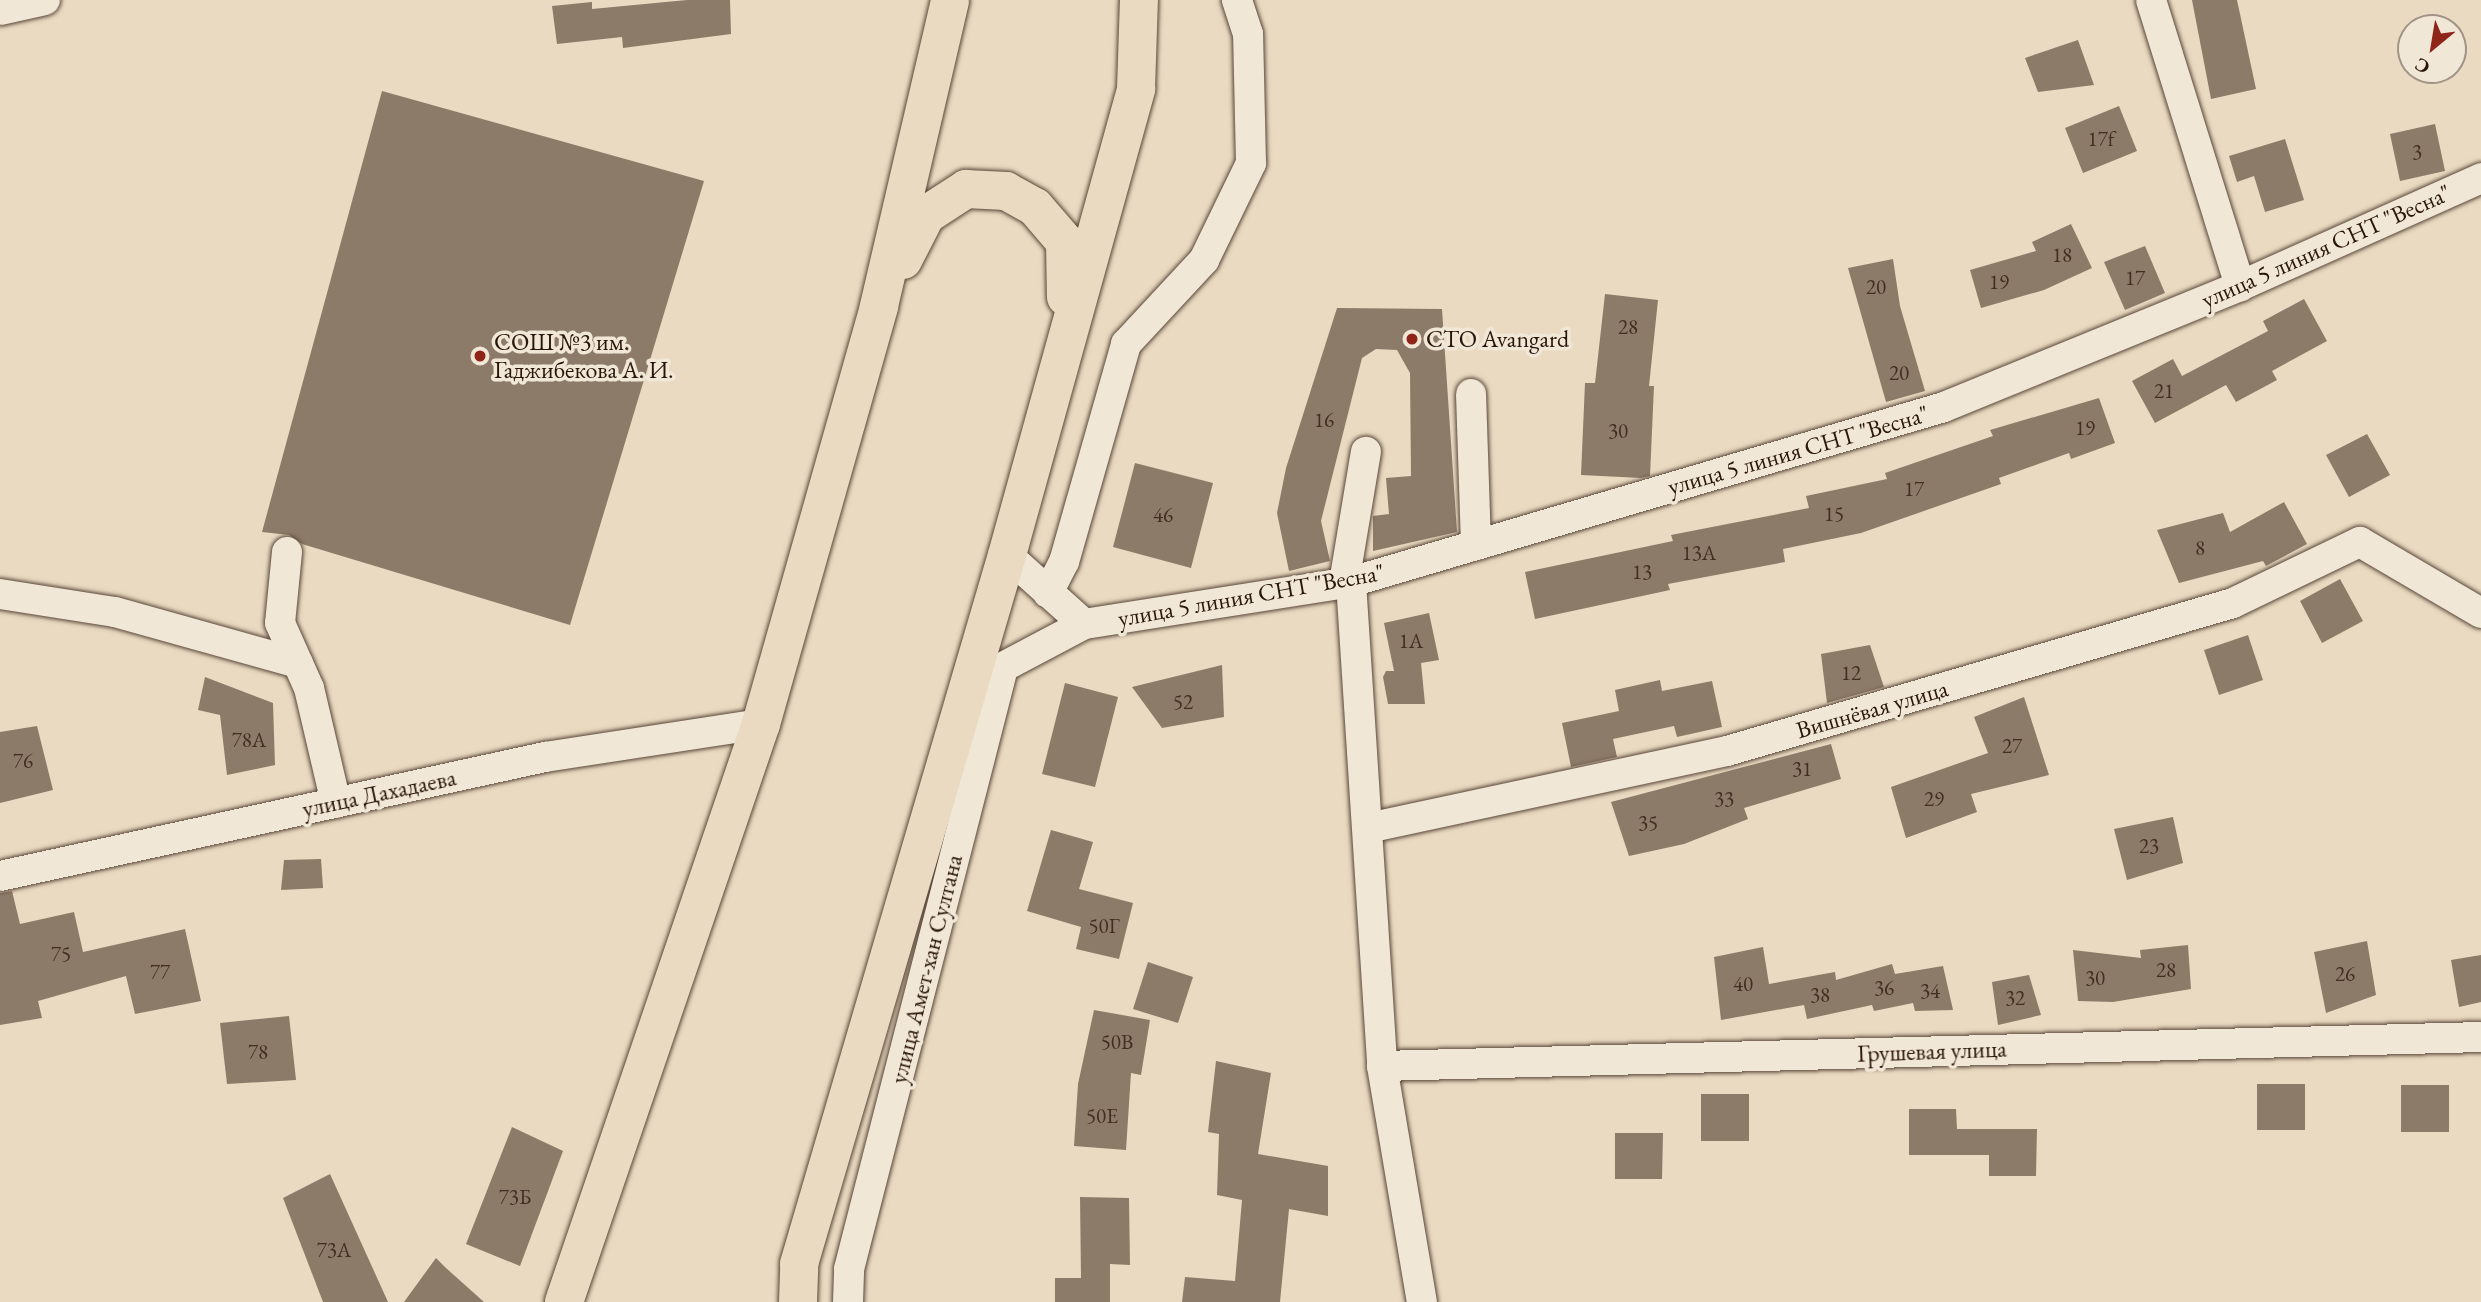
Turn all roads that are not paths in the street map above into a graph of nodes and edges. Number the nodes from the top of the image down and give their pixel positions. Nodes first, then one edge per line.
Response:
1 (45, 0) edge
2 (950, 0) edge
3 (1139, 0) edge
4 (1237, 0) edge
5 (2151, 0) edge
6 (0, 10) edge
7 (2481, 177) edge
8 (2240, 286) junction
9 (879, 306) junction
10 (1066, 342) junction
11 (1471, 394) dead end
12 (1366, 452) dead end
13 (1476, 545) junction
14 (287, 552) dead end
15 (1007, 555) junction
16 (1347, 583) junction
17 (1048, 593) junction
18 (0, 594) edge
19 (2481, 612) edge
20 (1084, 624) junction
21 (298, 663) junction
22 (1003, 668) junction
23 (969, 685) junction
24 (761, 724) junction
25 (336, 803) junction
26 (1368, 828) junction
27 (0, 876) edge
28 (2481, 1037) edge
29 (1382, 1066) junction
30 (564, 1302) edge
31 (798, 1302) edge
32 (848, 1302) edge
33 (1422, 1302) edge

1 - 6 street
2 - 9 main road
3 - 10 main road
4 - 17 street
5 - 8 street
7 - 8 street, улица 5 линия СНТ "Весна"
8 - 13 street, улица 5 линия СНТ "Весна"
9 - 10 main road
9 - 24 main road
10 - 15 main road
11 - 13 street
12 - 16 street
13 - 16 street, улица 5 линия СНТ "Весна"
14 - 21 street
15 - 17 street
15 - 23 main road
16 - 20 street, улица 5 линия СНТ "Весна"
16 - 26 street
17 - 20 street
18 - 21 street
19 - 26 street, Вишнёвая улица
20 - 22 street, улица 5 линия СНТ "Весна"
21 - 25 street
22 - 23 street, улица 5 линия СНТ "Весна"
22 - 32 street, улица Амет-хан Султана
23 - 31 main road
24 - 25 street, улица Дахадаева
24 - 30 main road
25 - 27 street, улица Дахадаева
26 - 29 street
28 - 29 street, Грушевая улица
29 - 33 street

